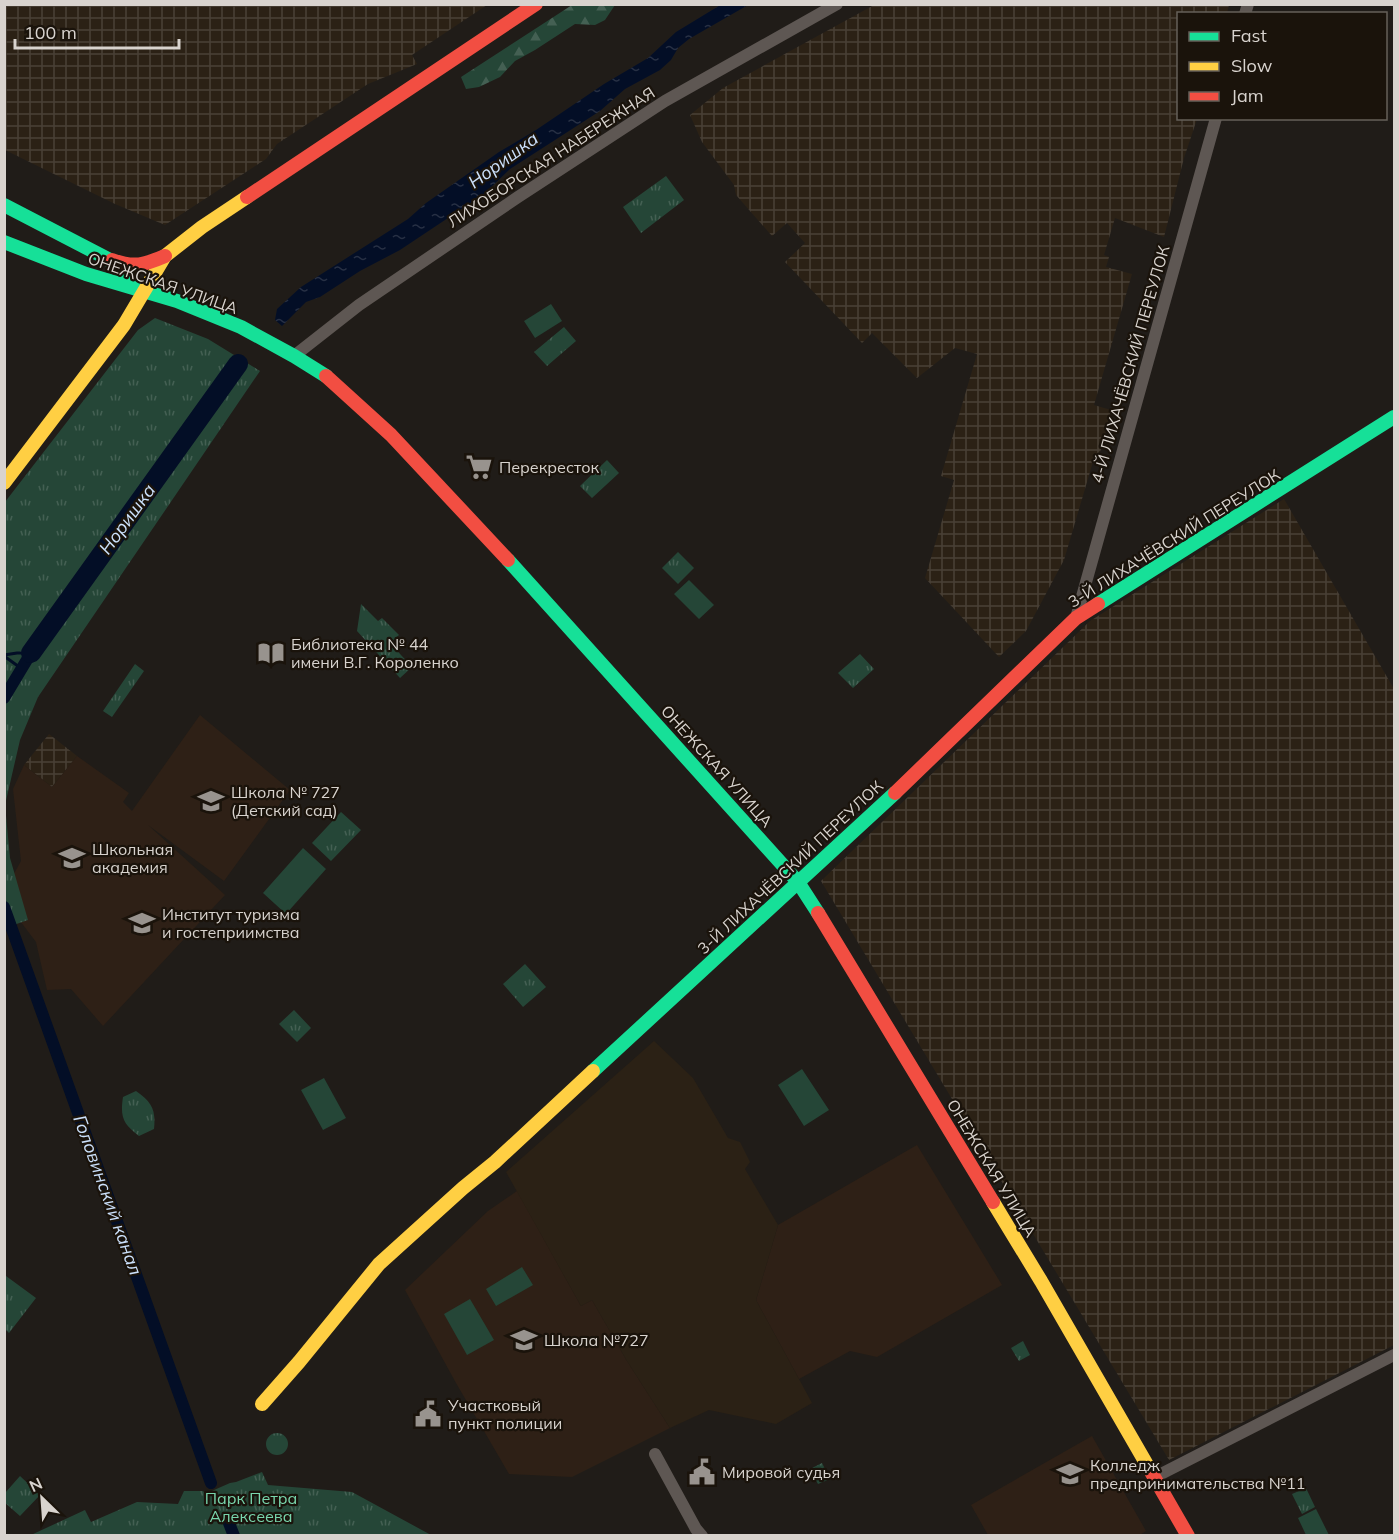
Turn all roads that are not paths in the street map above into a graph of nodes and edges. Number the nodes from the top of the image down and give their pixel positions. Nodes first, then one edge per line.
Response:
1 (536, 4) edge
2 (837, 4) edge
3 (1215, 120) edge
4 (4, 205) edge
5 (4, 242) edge
6 (165, 256) junction
7 (108, 259) junction
8 (143, 291) junction
9 (294, 356) junction
10 (1395, 417) edge
11 (4, 483) edge
12 (1076, 618) junction
13 (798, 882) junction
14 (1395, 1355) edge
15 (262, 1404) dead end
16 (656, 1454) dead end
17 (1155, 1477) junction
18 (702, 1536) edge
19 (1188, 1536) edge

1 - 6 street
2 - 9 street, ЛИХОБОРСКАЯ НАБЕРЕЖНАЯ
3 - 12 street, 4-Й ЛИХАЧЁВСКИЙ ПЕРЕУЛОК
4 - 7 street
5 - 8 street, ОНЕЖСКАЯ УЛИЦА
6 - 7 street
6 - 8 street
7 - 8 street
8 - 9 street, ОНЕЖСКАЯ УЛИЦА
8 - 11 street
9 - 13 street, ОНЕЖСКАЯ УЛИЦА
10 - 12 street, 3-Й ЛИХАЧЁВСКИЙ ПЕРЕУЛОК
12 - 13 street, 3-Й ЛИХАЧЁВСКИЙ ПЕРЕУЛОК
13 - 15 street, 3-Й ЛИХАЧЁВСКИЙ ПЕРЕУЛОК
13 - 17 street, ОНЕЖСКАЯ УЛИЦА
14 - 17 street
16 - 18 street
17 - 19 street, ОНЕЖСКАЯ УЛИЦА

